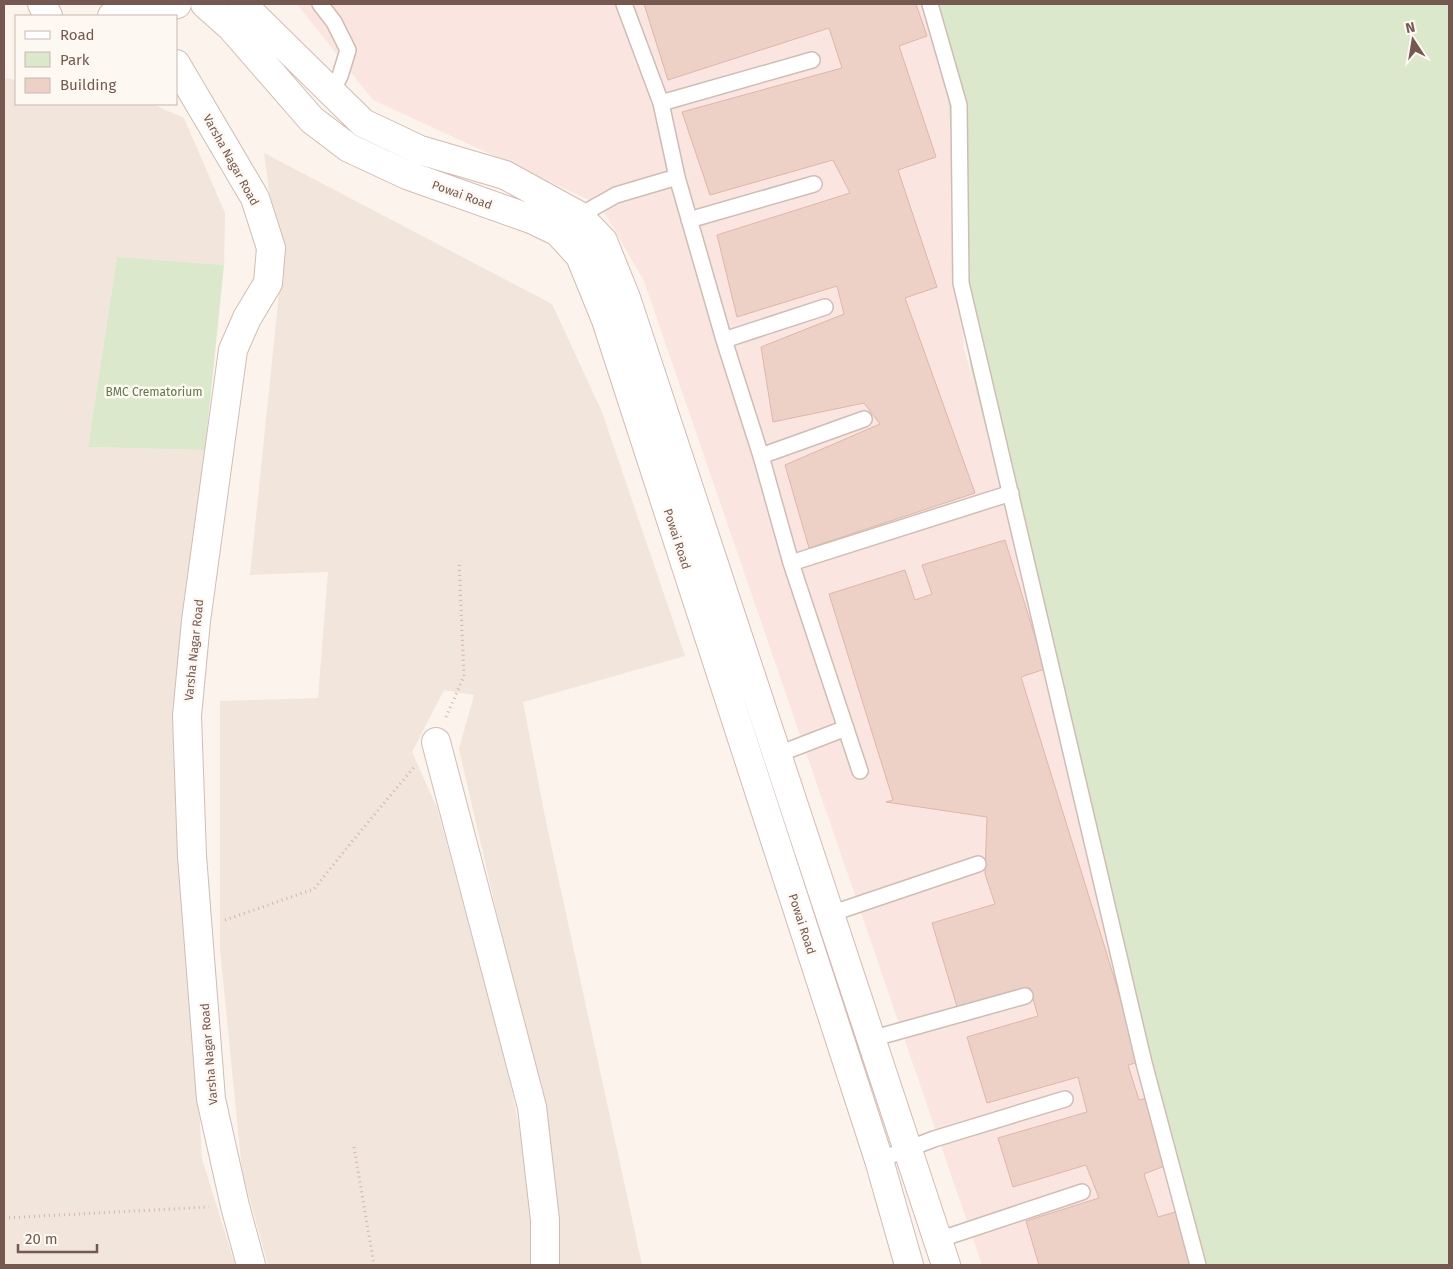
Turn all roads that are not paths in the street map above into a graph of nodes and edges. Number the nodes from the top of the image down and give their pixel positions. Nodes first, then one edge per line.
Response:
1 (177, 4) edge
2 (205, 4) edge
3 (242, 4) edge
4 (320, 4) edge
5 (624, 4) edge
6 (930, 4) edge
7 (146, 10) edge
8 (117, 15) edge
9 (812, 60) dead end
10 (178, 67) edge
11 (332, 92) junction
12 (661, 103) junction
13 (677, 177) junction
14 (814, 184) dead end
15 (689, 220) junction
16 (568, 224) junction
17 (825, 307) dead end
18 (724, 340) junction
19 (864, 419) dead end
20 (674, 442) junction
21 (648, 452) junction
22 (761, 456) junction
23 (1011, 493) junction
24 (791, 563) junction
25 (846, 728) junction
26 (436, 742) road end
27 (777, 756) junction
28 (750, 763) junction
29 (860, 771) dead end
30 (978, 864) dead end
31 (830, 914) junction
32 (1025, 996) dead end
33 (871, 1039) junction
34 (1065, 1099) dead end
35 (908, 1150) junction
36 (879, 1160) junction
37 (1082, 1192) dead end
38 (942, 1253) edge
39 (251, 1265) edge
40 (545, 1265) edge
41 (909, 1265) edge
42 (1198, 1265) edge

1 - 7 main road
2 - 16 main road, Powai Road
3 - 11 main road, Powai Road
4 - 11 lane
5 - 12 lane
6 - 23 lane
7 - 8 main road
9 - 12 lane
10 - 39 main road, Varsha Nagar Road
11 - 16 main road, Powai Road
12 - 13 lane
13 - 15 lane
13 - 16 lane
14 - 15 lane
15 - 18 lane
16 - 20 main road, Powai Road
16 - 21 main road, Powai Road
17 - 18 lane
18 - 22 lane
19 - 22 lane
20 - 21 main road
20 - 27 main road, Powai Road
21 - 28 main road, Powai Road
22 - 24 lane
23 - 24 lane
23 - 42 lane
24 - 25 lane
25 - 27 lane
25 - 29 lane
26 - 40 main road
27 - 28 lane
27 - 31 main road, Powai Road
28 - 36 main road, Powai Road
30 - 31 lane
31 - 33 main road, Powai Road
32 - 33 lane
33 - 35 main road, Powai Road
34 - 35 lane
35 - 36 lane
35 - 38 main road, Powai Road
36 - 41 main road, Powai Road
37 - 38 lane

